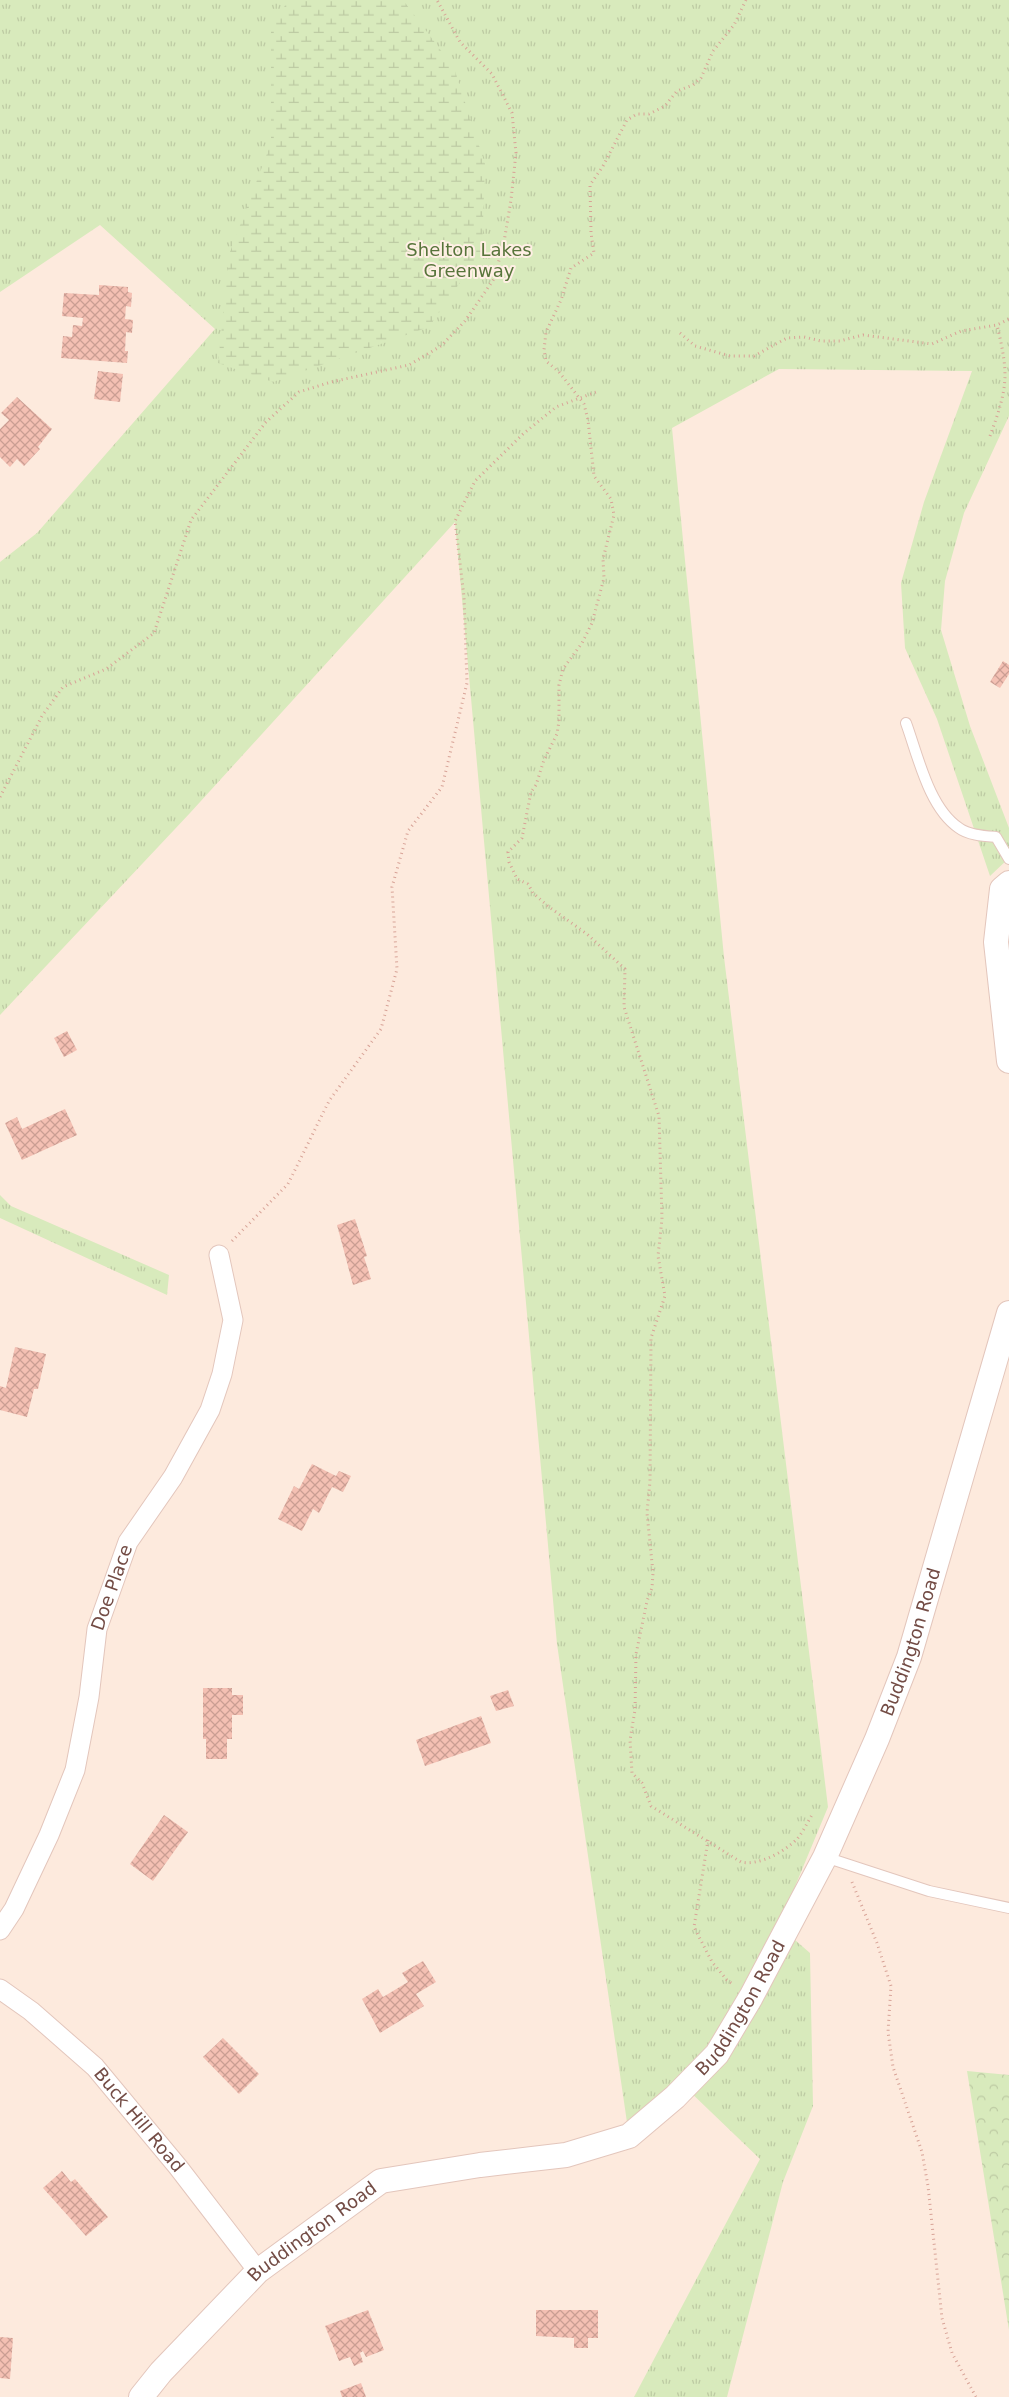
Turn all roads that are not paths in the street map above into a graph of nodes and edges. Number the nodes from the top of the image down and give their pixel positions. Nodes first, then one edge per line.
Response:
1 (906, 723) dead end
2 (1009, 859) edge
3 (1009, 883) edge
4 (1009, 1061) edge
5 (219, 1255) road end
6 (1009, 1313) edge
7 (835, 1861) junction
8 (1009, 1908) edge
9 (0, 1930) edge
10 (0, 1989) edge
11 (258, 2270) junction
12 (141, 2397) edge

1 - 2 lane
3 - 4 street
5 - 9 street, Doe Place
6 - 7 street, Buddington Road
7 - 8 lane
7 - 11 street, Buddington Road
10 - 11 street, Buck Hill Road
11 - 12 street, Buddington Road

